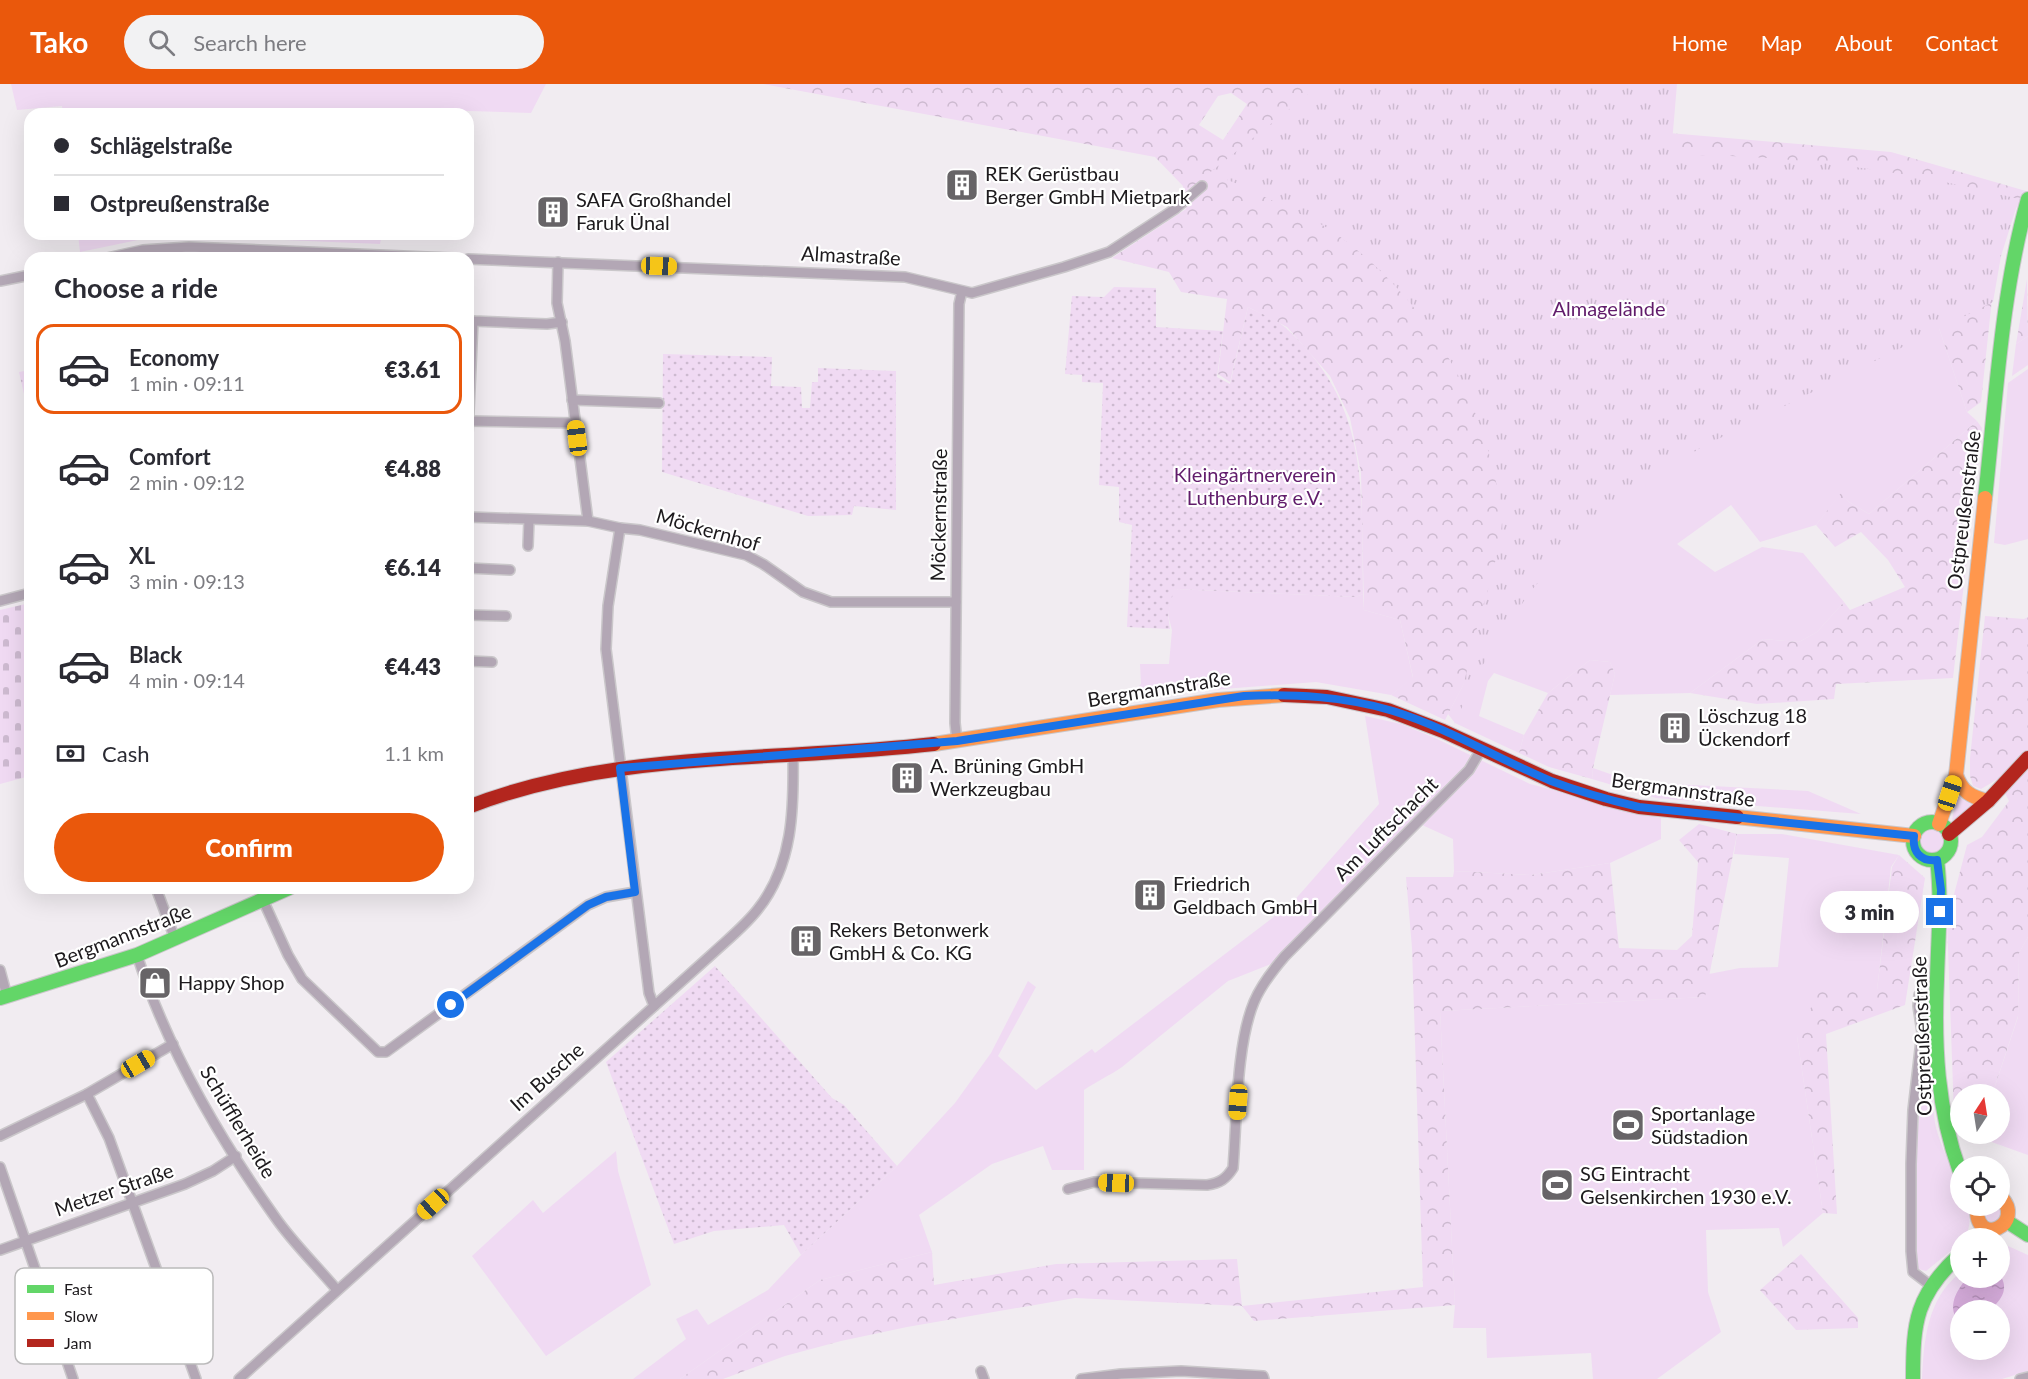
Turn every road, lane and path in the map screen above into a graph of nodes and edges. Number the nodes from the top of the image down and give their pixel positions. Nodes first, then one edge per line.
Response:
1 (1202, 186) dead end
2 (2028, 199) edge
3 (134, 252) edge
4 (308, 252) edge
5 (474, 259) edge
6 (558, 262) junction
7 (24, 276) edge
8 (0, 282) edge
9 (962, 291) junction
10 (474, 320) edge
11 (562, 322) junction
12 (572, 400) junction
13 (659, 403) dead end
14 (474, 421) edge
15 (575, 423) junction
16 (474, 517) edge
17 (529, 520) junction
18 (588, 521) junction
19 (620, 528) junction
20 (528, 546) dead end
21 (474, 568) edge
22 (510, 570) dead end
23 (24, 594) edge
24 (0, 600) edge
25 (956, 602) junction
26 (474, 615) edge
27 (506, 616) dead end
28 (474, 661) edge
29 (492, 662) dead end
30 (957, 741) junction
31 (1482, 748) junction
32 (793, 754) junction
33 (2028, 758) edge
34 (620, 768) junction
35 (1956, 775) junction
36 (1988, 801) junction
37 (474, 804) edge
38 (1944, 829) junction
39 (1914, 836) junction
40 (1937, 860) junction
41 (635, 892) junction
42 (158, 894) edge
43 (276, 894) edge
44 (263, 900) junction
45 (175, 939) junction
46 (137, 955) junction
47 (0, 970) edge
48 (1919, 995) dead end
49 (3, 997) edge
50 (654, 1006) junction
51 (173, 1044) junction
52 (87, 1094) junction
53 (0, 1136) edge
54 (236, 1156) junction
55 (1954, 1156) edge
56 (0, 1167) edge
57 (1068, 1189) dead end
58 (132, 1203) junction
59 (2010, 1216) edge
60 (2008, 1222) junction
61 (2002, 1228) edge
62 (2028, 1235) edge
63 (24, 1241) junction
64 (0, 1250) edge
65 (1950, 1264) edge
66 (34, 1268) edge
67 (156, 1268) edge
68 (1929, 1285) junction
69 (337, 1290) junction
70 (68, 1364) edge
71 (191, 1364) edge
72 (1162, 1376) edge
73 (2028, 1377) edge
74 (73, 1379) edge
75 (196, 1379) edge
76 (239, 1379) edge
77 (1081, 1379) edge
78 (1264, 1379) edge
79 (1913, 1379) edge
80 (2020, 1379) edge

1 - 9 street, Almastraße
2 - 35 street, Ostpreußenstraße
3 - 4 street
5 - 6 street, Almastraße
6 - 9 street, Almastraße
6 - 11 street
7 - 8 street
9 - 25 street, Möckernstraße
10 - 11 street
11 - 12 street
12 - 13 street
12 - 15 street
14 - 15 street
15 - 18 street
16 - 17 street, Möckernhof
17 - 18 street, Möckernhof
17 - 20 street
18 - 19 street, Möckernhof
19 - 25 street, Möckernhof
19 - 34 street
21 - 22 street
23 - 24 street
25 - 30 street, Möckernstraße
26 - 27 street
28 - 29 street
30 - 31 street, Bergmannstraße
30 - 32 street, Bergmannstraße
31 - 39 street, Bergmannstraße
31 - 57 street, Am Luftschacht
32 - 34 street, Bergmannstraße
32 - 50 street, Im Busche
33 - 36 street
34 - 37 street, Bergmannstraße
34 - 41 street
35 - 36 street
35 - 38 street, Ostpreußenstraße
36 - 38 street
38 - 39 street
38 - 40 street
39 - 40 street
40 - 55 street, Ostpreußenstraße
41 - 44 street
41 - 50 street
42 - 45 street
43 - 44 street, Bergmannstraße
44 - 45 street, Bergmannstraße
45 - 46 street, Bergmannstraße
46 - 49 street, Bergmannstraße
46 - 51 street, Schüfflerheide
47 - 49 street
48 - 68 street, Ostpreußenstraße
50 - 69 street, Im Busche
51 - 52 street
51 - 54 street, Schüfflerheide
52 - 53 street
52 - 58 street
54 - 58 street, Metzer Straße
54 - 69 street, Schüfflerheide
56 - 63 street
58 - 63 street, Metzer Straße
58 - 67 street
59 - 60 street
60 - 61 street
60 - 62 street
63 - 64 street, Metzer Straße
63 - 66 street
65 - 68 street
68 - 79 street
69 - 76 street, Im Busche
70 - 74 street
71 - 75 street
72 - 77 street
72 - 78 street
73 - 80 street

